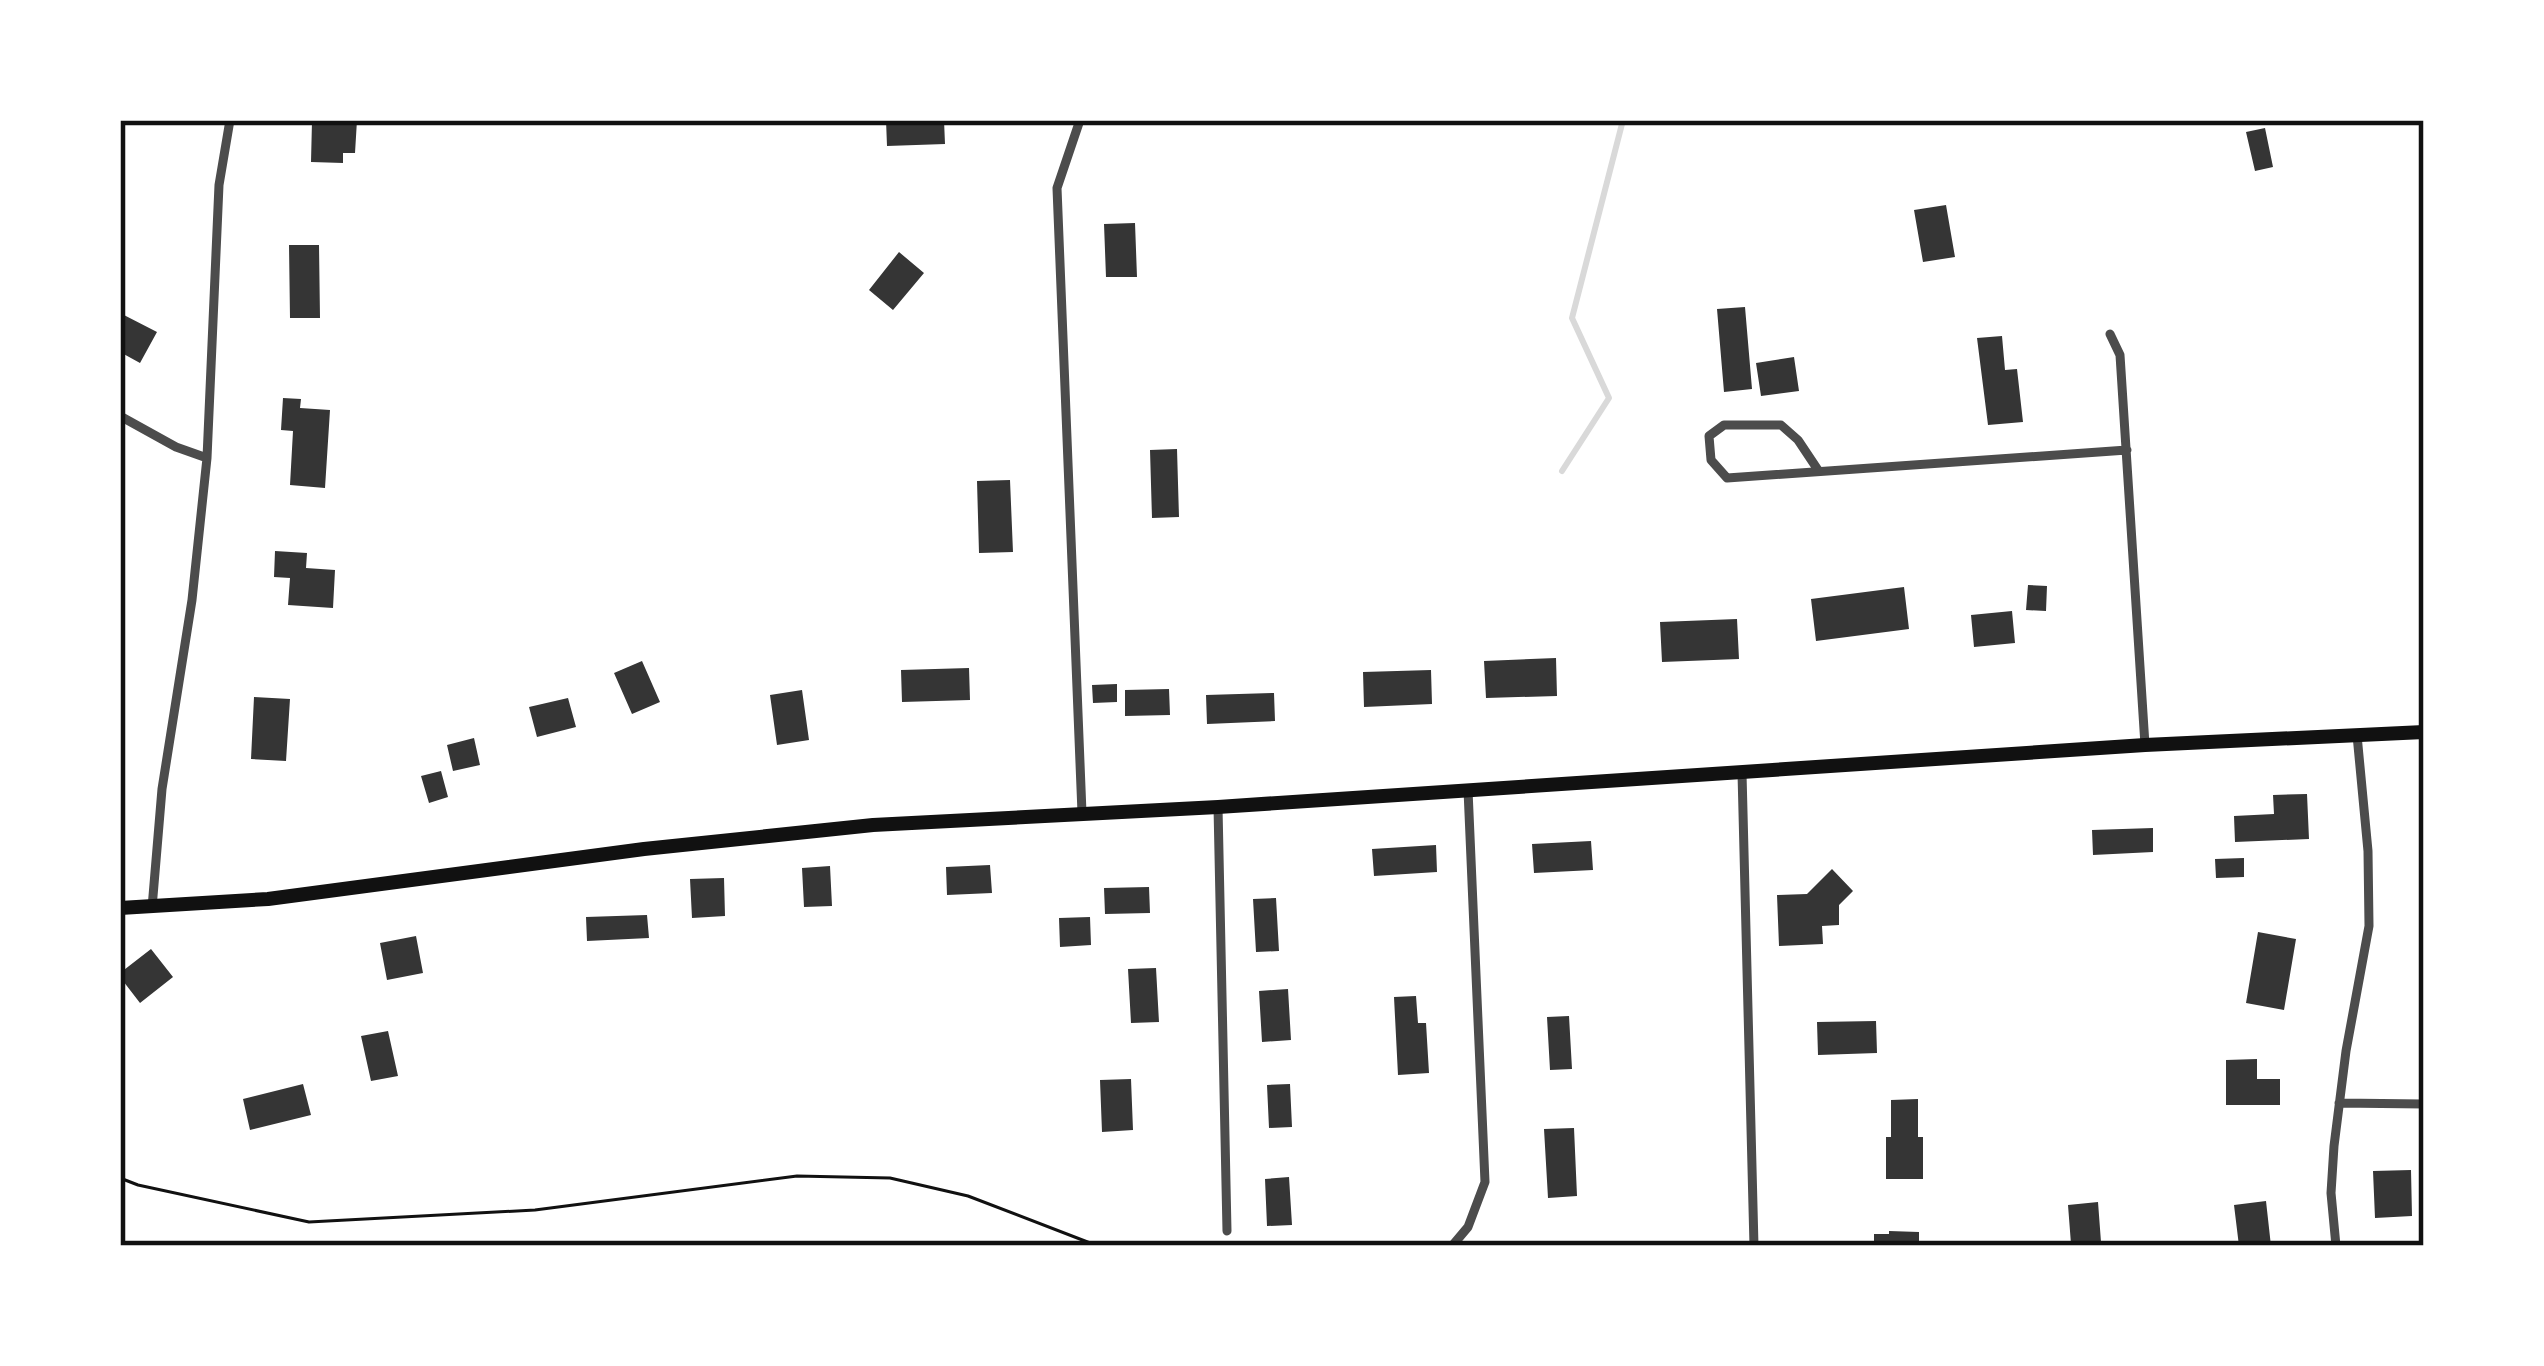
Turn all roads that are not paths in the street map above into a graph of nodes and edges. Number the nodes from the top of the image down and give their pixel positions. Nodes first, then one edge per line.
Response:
1 (230, 120) edge
2 (1080, 120) edge
3 (2110, 334) dead end
4 (120, 416) edge
5 (2127, 450) junction
6 (207, 458) junction
7 (1817, 470) junction
8 (2424, 732) edge
9 (2357, 735) junction
10 (2145, 745) junction
11 (1742, 773) junction
12 (1468, 790) junction
13 (1218, 807) junction
14 (1082, 813) junction
15 (120, 908) edge
16 (152, 908) junction
17 (2339, 1103) junction
18 (2424, 1104) edge
19 (1227, 1231) dead end
20 (1452, 1246) edge
21 (1754, 1246) edge
22 (2336, 1246) edge

1 - 6 street
2 - 14 street
3 - 5 street
4 - 6 street
5 - 7 street
5 - 10 street
6 - 16 street
7 - 7 street
8 - 9 main road
9 - 10 main road
9 - 17 street
10 - 11 main road
11 - 12 main road
11 - 21 street
12 - 13 main road
12 - 20 street
13 - 14 main road
13 - 19 street
14 - 16 main road
15 - 16 main road
17 - 18 street
17 - 22 street

